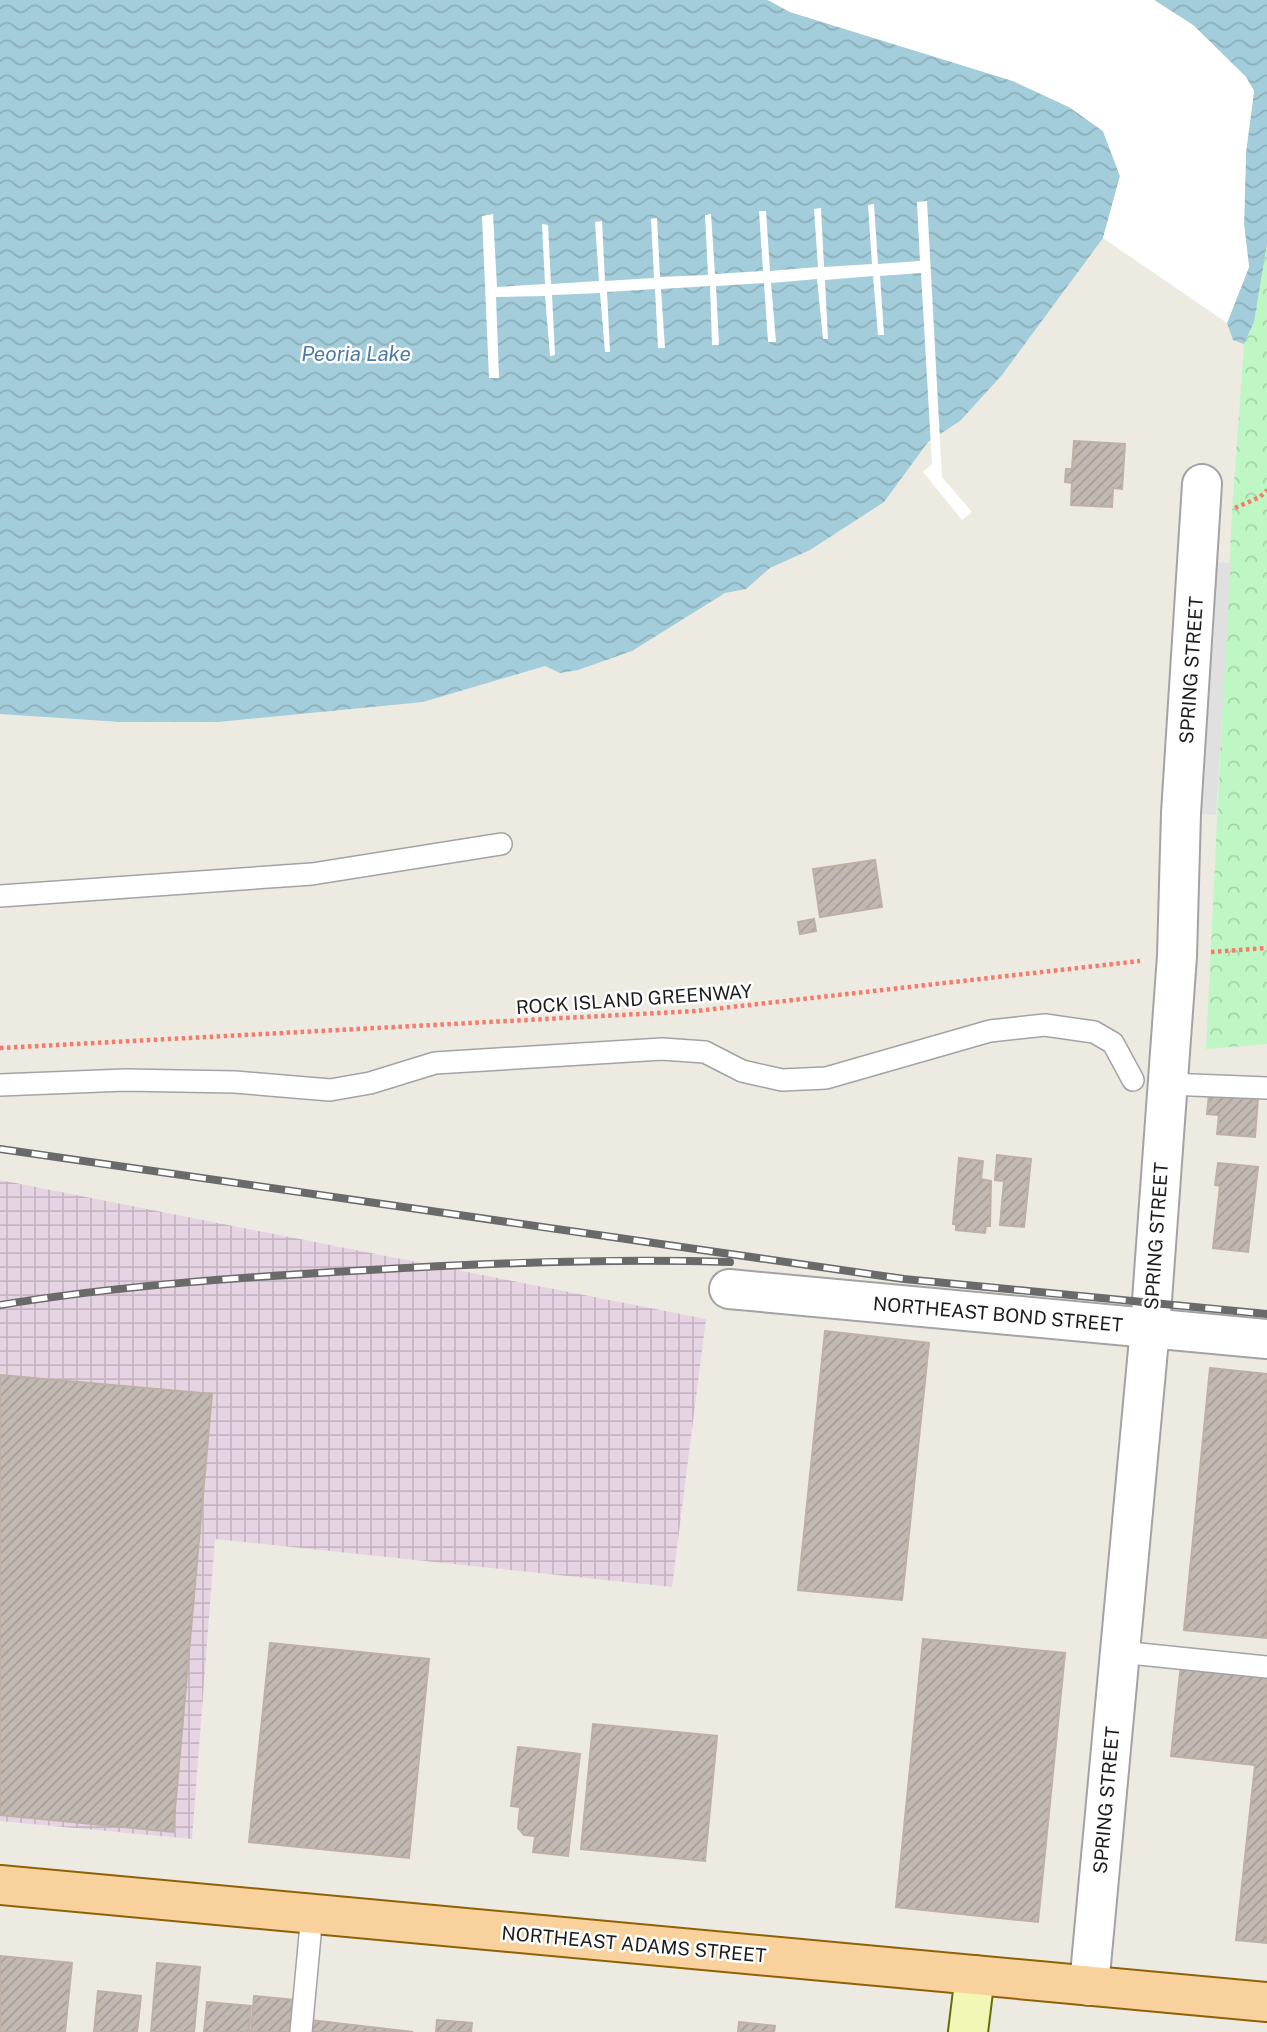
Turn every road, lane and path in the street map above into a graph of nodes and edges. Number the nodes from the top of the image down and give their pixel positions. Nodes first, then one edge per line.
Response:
1 (1202, 484) dead end
2 (501, 844) dead end
3 (0, 896) edge
4 (1267, 948) edge
5 (1177, 957) junction
6 (0, 1048) edge
7 (1151, 1082) junction
8 (0, 1085) edge
9 (1267, 1088) edge
10 (729, 1289) dead end
11 (1150, 1328) junction
12 (1267, 1339) edge
13 (1120, 1652) junction
14 (1267, 1667) edge
15 (0, 1885) edge
16 (312, 1914) junction
17 (975, 1975) junction
18 (1089, 1986) junction
19 (1267, 2002) edge
20 (300, 2032) edge
21 (968, 2032) edge

1 - 5 street, SPRING STREET
2 - 3 lane
4 - 5 path, ROCK ISLAND GREENWAY
5 - 6 path, ROCK ISLAND GREENWAY
5 - 7 street, SPRING STREET
7 - 8 lane
7 - 9 lane
7 - 11 street, SPRING STREET
10 - 11 street, NORTHEAST BOND STREET
11 - 12 street, NORTHEAST BOND STREET
11 - 13 street, SPRING STREET
13 - 14 lane
13 - 18 street, SPRING STREET
15 - 16 main road, NORTHEAST ADAMS STREET
16 - 17 main road, NORTHEAST ADAMS STREET
16 - 20 lane
17 - 18 main road, NORTHEAST ADAMS STREET
17 - 21 street
18 - 19 main road, NORTHEAST ADAMS STREET

